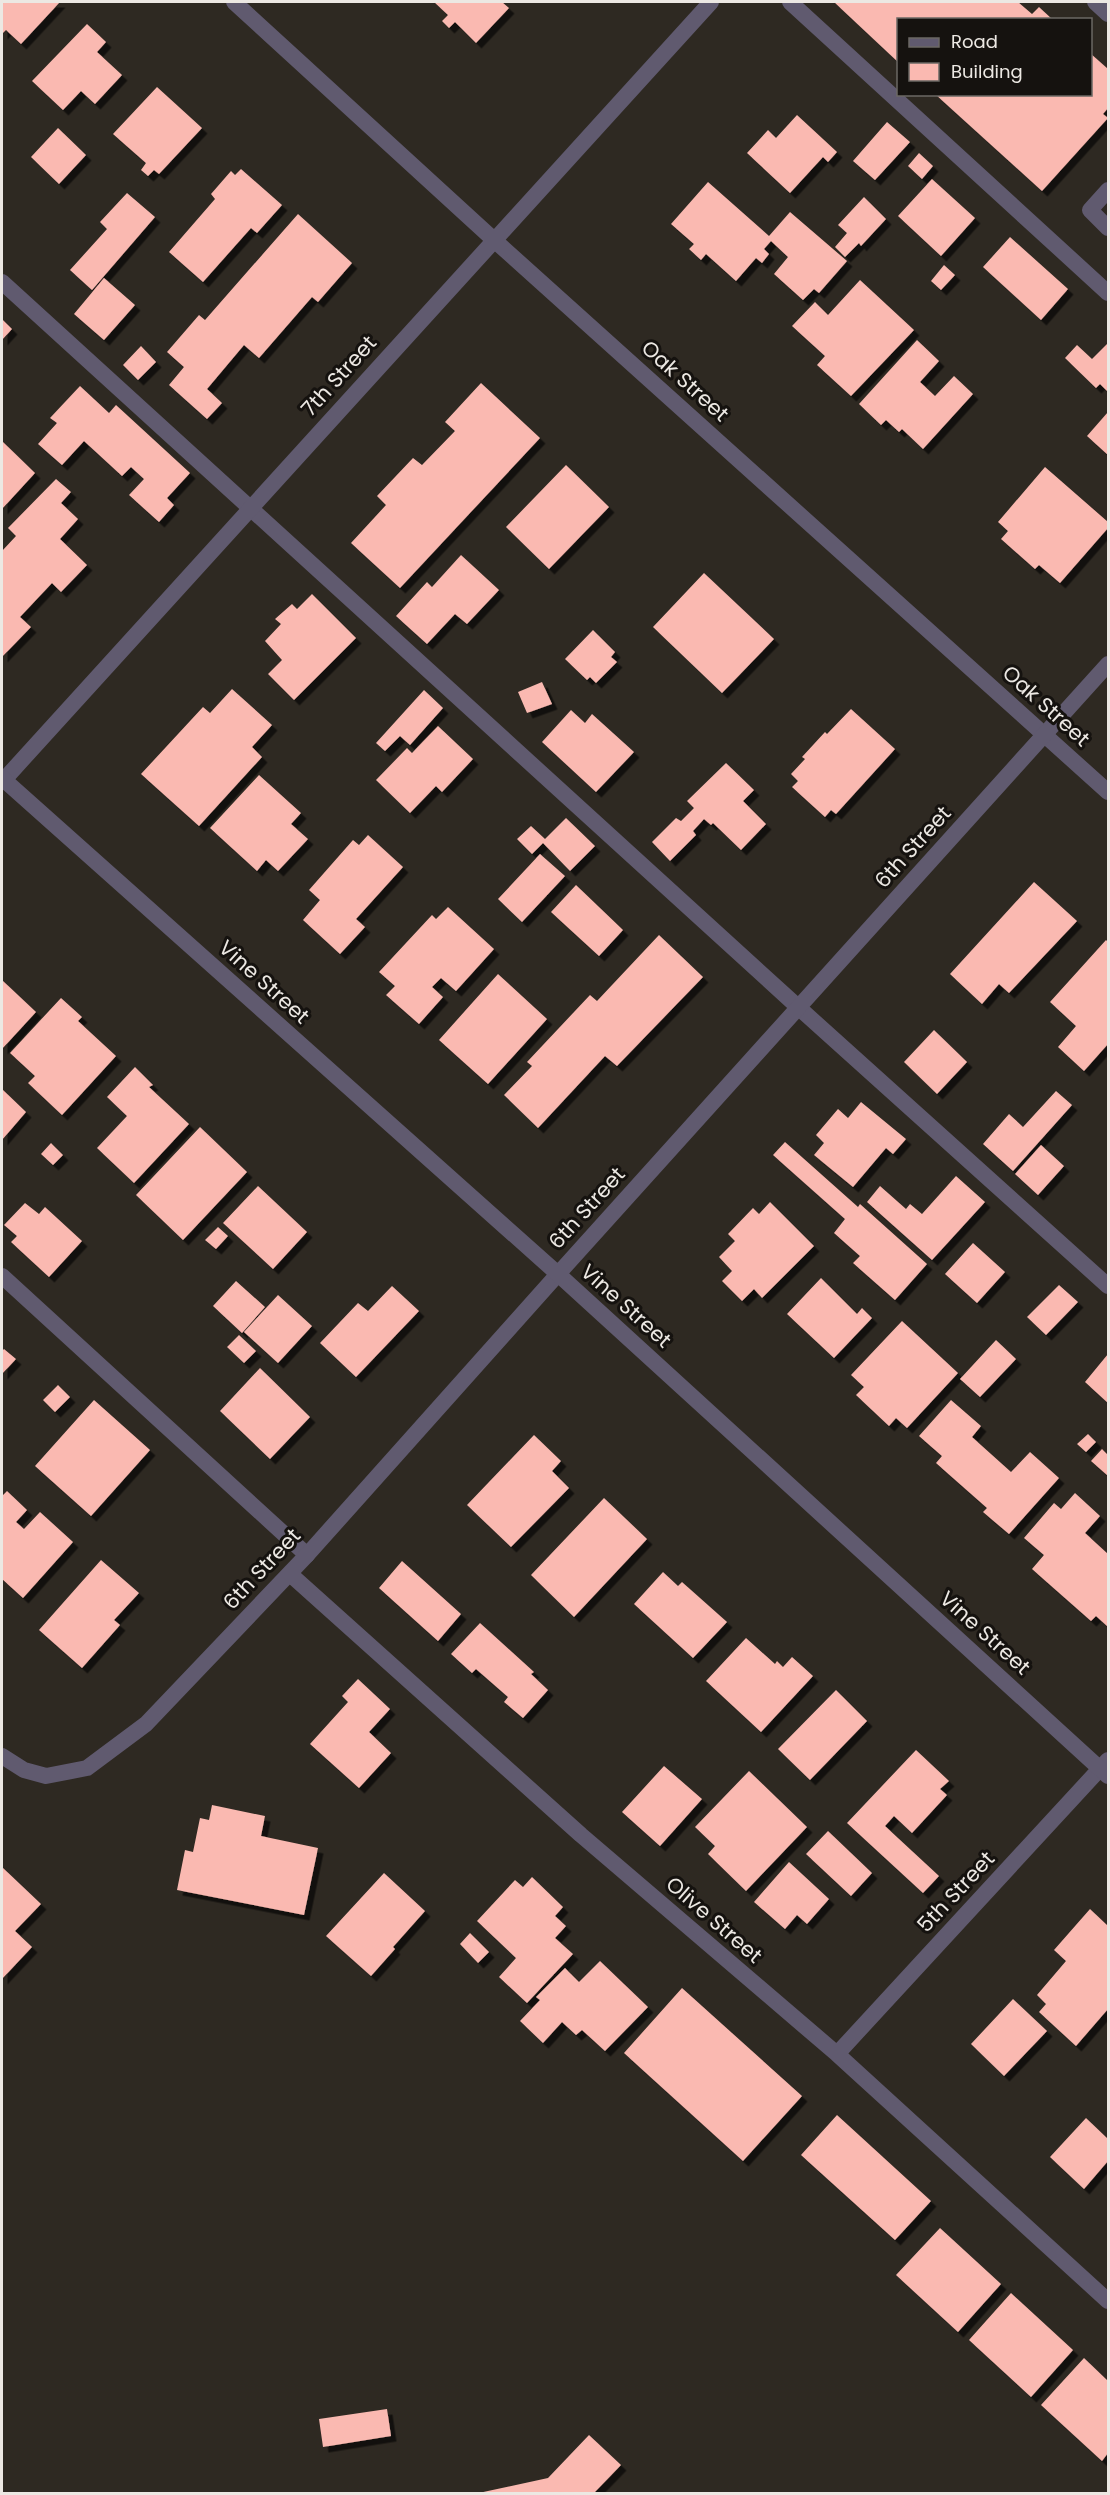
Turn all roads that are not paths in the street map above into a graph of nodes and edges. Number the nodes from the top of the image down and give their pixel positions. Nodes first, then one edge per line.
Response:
1 (234, 2) edge
2 (711, 2) edge
3 (790, 2) edge
4 (1095, 2) edge
5 (1108, 14) edge
6 (1108, 190) edge
7 (1108, 228) edge
8 (493, 239) junction
9 (2, 282) edge
10 (1108, 293) edge
11 (251, 507) junction
12 (1108, 664) edge
13 (1044, 735) junction
14 (2, 780) edge
15 (1108, 792) edge
16 (798, 1006) junction
17 (558, 1274) junction
18 (2, 1276) edge
19 (1108, 1286) edge
20 (307, 1555) junction
21 (290, 1574) junction
22 (2, 1756) edge
23 (1106, 1768) edge
24 (837, 2054) junction
25 (1108, 2301) edge

1 - 8 street, Oak Street
2 - 8 street, 7th Street
3 - 10 street
4 - 5 street
6 - 7 street
8 - 11 street, 7th Street
8 - 13 street, Oak Street
9 - 11 street
11 - 14 street, 7th Street
11 - 16 street
12 - 13 street, 6th Street
13 - 15 street, Oak Street
13 - 16 street, 6th Street
14 - 17 street, Vine Street
16 - 17 street, 6th Street
16 - 19 street
17 - 20 street, 6th Street
17 - 23 street, Vine Street
18 - 20 street
20 - 21 street, 6th Street
21 - 22 street, 6th Street
21 - 24 street, Olive Street
23 - 24 street, 5th Street
24 - 25 street, Olive Street

